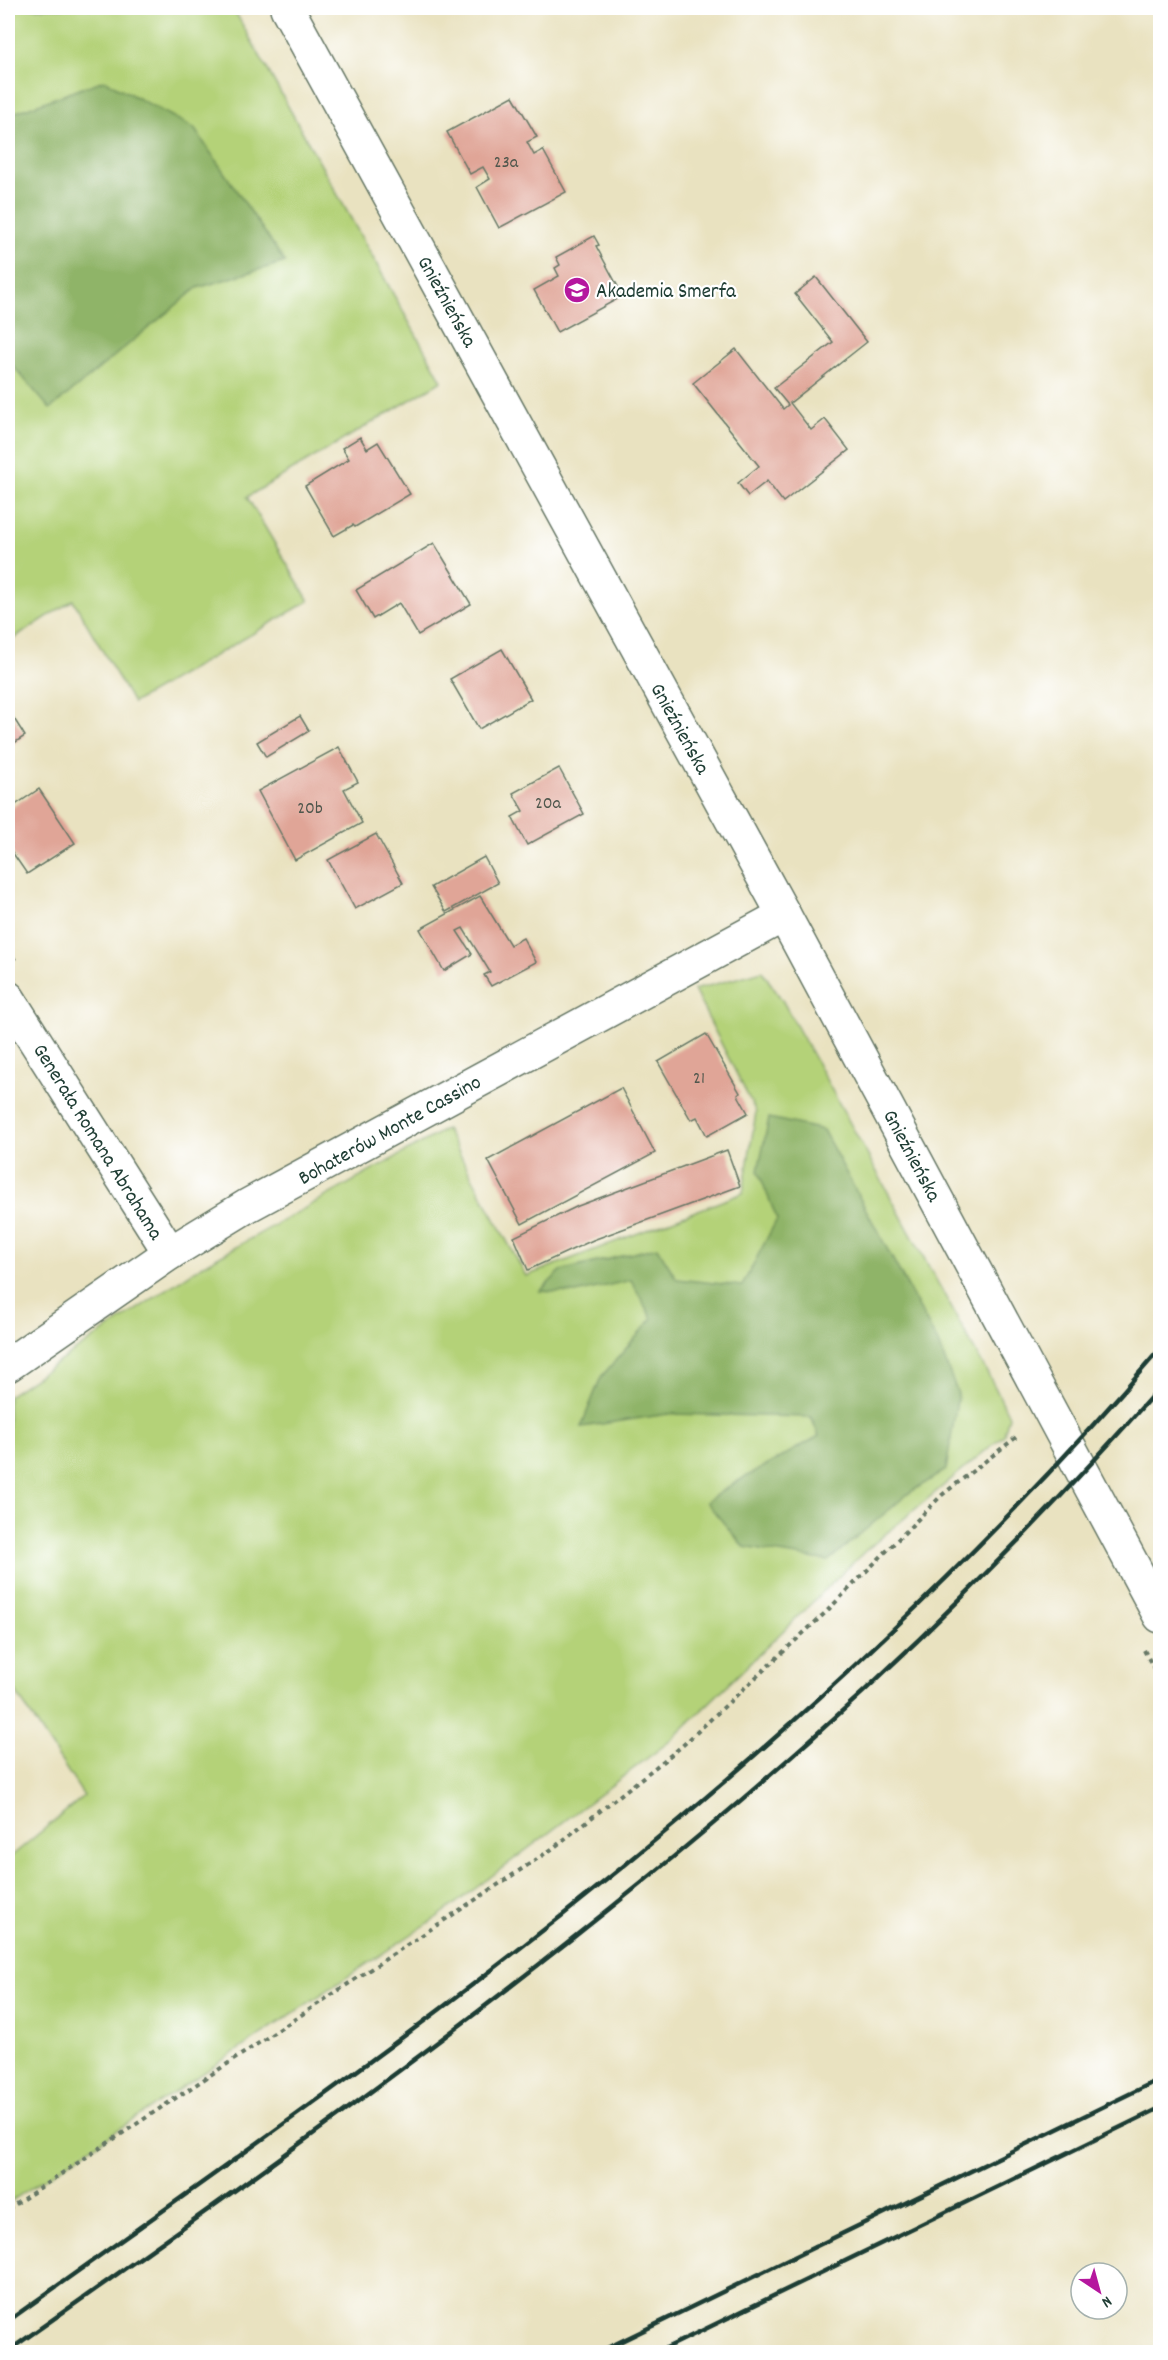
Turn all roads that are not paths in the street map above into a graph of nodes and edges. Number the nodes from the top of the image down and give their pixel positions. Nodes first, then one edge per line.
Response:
1 (287, 8) edge
2 (784, 915) junction
3 (8, 998) edge
4 (170, 1253) junction
5 (8, 1365) edge
6 (1161, 1616) edge

1 - 2 street, Gnieźnieńska
2 - 4 street, Bohaterów Monte Cassino
2 - 6 street, Gnieźnieńska
3 - 4 street, Generała Romana Abrahama
4 - 5 street, Bohaterów Monte Cassino

